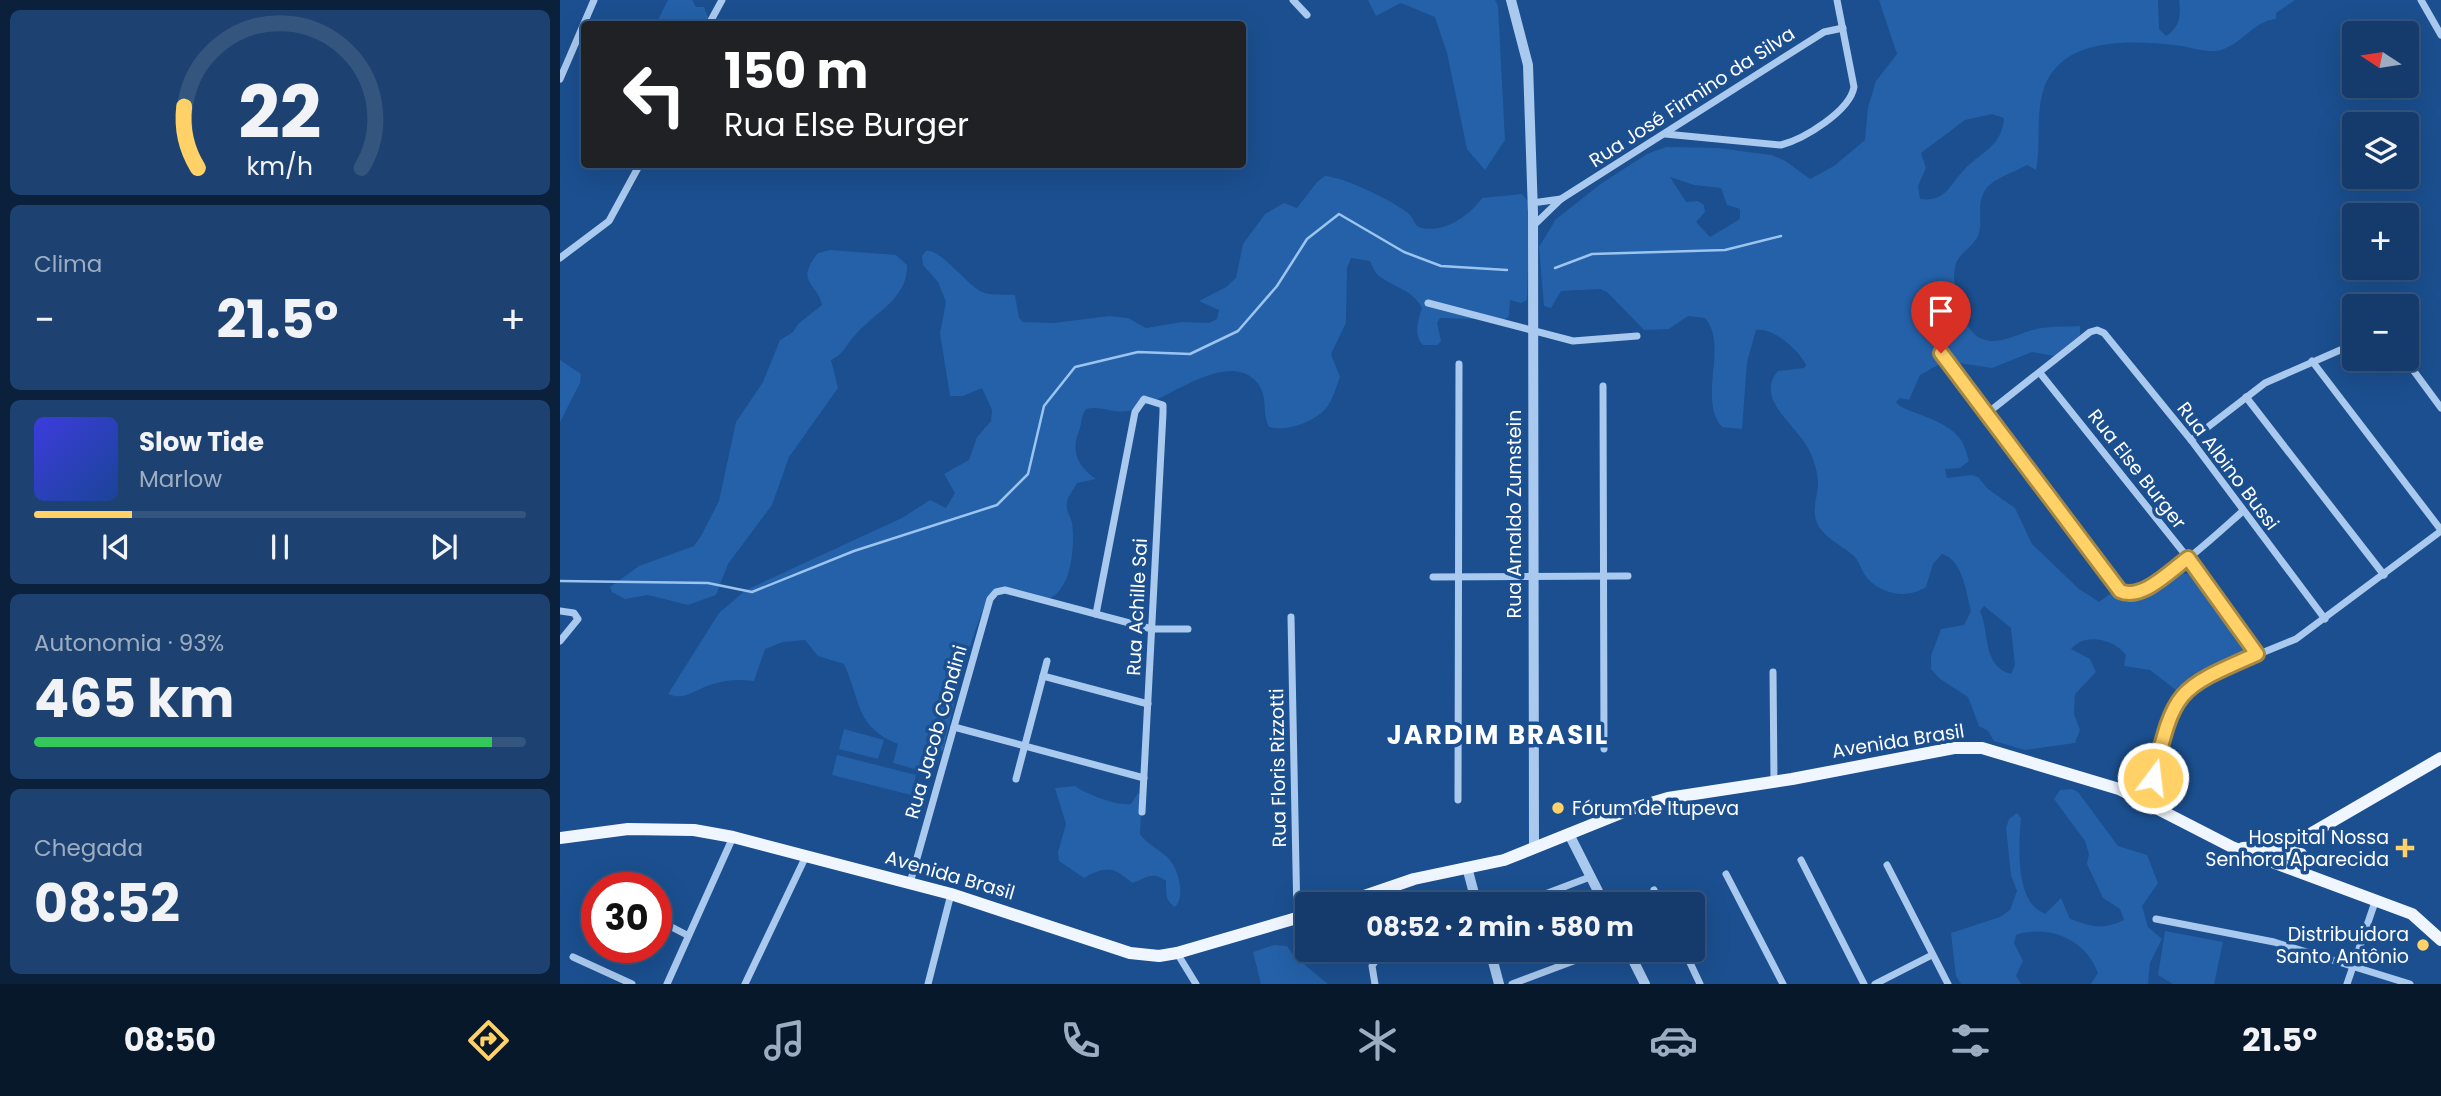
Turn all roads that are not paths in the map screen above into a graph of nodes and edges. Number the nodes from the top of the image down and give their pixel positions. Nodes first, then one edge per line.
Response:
1 (594, 0) edge
2 (722, 0) edge
3 (1293, 0) edge
4 (1511, 0) edge
5 (1837, 0) edge
6 (2421, 0) edge
7 (1307, 15) dead end
8 (585, 21) edge
9 (711, 21) edge
10 (1843, 28) junction
11 (581, 30) edge
12 (2441, 35) edge
13 (560, 79) edge
14 (1664, 134) junction
15 (638, 168) edge
16 (1561, 199) junction
17 (1532, 203) junction
18 (1533, 226) junction
19 (560, 258) edge
20 (1428, 303) dead end
21 (1531, 330) junction
22 (1637, 336) dead end
23 (2342, 349) edge
24 (1941, 353) dead end
25 (2312, 361) junction
26 (1459, 364) dead end
27 (2414, 371) edge
28 (2040, 373) junction
29 (1603, 386) dead end
30 (2246, 397) junction
31 (2441, 408) edge
32 (1985, 415) junction
33 (2190, 440) junction
34 (2243, 511) junction
35 (2441, 531) edge
36 (2188, 558) junction
37 (1532, 575) junction
38 (2384, 575) junction
39 (1460, 576) junction
40 (1602, 576) junction
41 (1628, 576) dead end
42 (1433, 577) dead end
43 (560, 611) edge
44 (1096, 614) junction
45 (1291, 617) dead end
46 (2325, 619) junction
47 (1152, 629) junction
48 (1188, 629) dead end
49 (560, 641) edge
50 (2257, 654) junction
51 (1047, 662) dead end
52 (1773, 672) dead end
53 (1043, 676) junction
54 (1148, 704) junction
55 (954, 727) junction
56 (1025, 746) junction
57 (1604, 749) dead end
58 (2438, 764) edge
59 (1144, 778) junction
60 (1016, 779) dead end
61 (1773, 781) junction
62 (1458, 800) dead end
63 (2147, 801) junction
64 (1142, 812) dead end
65 (1569, 834) junction
66 (733, 837) junction
67 (2305, 838) junction
68 (560, 840) edge
69 (2232, 847) junction
70 (1534, 848) junction
71 (2301, 854) junction
72 (806, 856) junction
73 (1801, 860) dead end
74 (1887, 865) dead end
75 (1467, 867) junction
76 (1726, 874) dead end
77 (1590, 877) junction
78 (2313, 877) junction
79 (910, 883) junction
80 (1301, 892) edge
81 (1376, 892) edge
82 (1474, 892) edge
83 (1550, 892) edge
84 (1598, 892) edge
85 (951, 894) junction
86 (2376, 899) junction
87 (1295, 919) edge
88 (2156, 919) dead end
89 (672, 927) edge
90 (687, 935) junction
91 (2441, 940) edge
92 (1177, 953) junction
93 (1931, 955) junction
94 (573, 957) dead end
95 (1375, 962) edge
96 (1493, 962) edge
97 (1571, 962) edge
98 (1634, 962) edge
99 (1690, 962) edge
100 (2352, 968) junction
101 (632, 984) edge
102 (667, 984) edge
103 (745, 984) edge
104 (928, 984) edge
105 (1196, 984) edge
106 (1375, 984) edge
107 (1499, 984) edge
108 (1512, 984) edge
109 (1645, 984) edge
110 (1700, 984) edge
111 (1783, 984) edge
112 (1864, 984) edge
113 (1875, 984) edge
114 (1948, 984) edge
115 (2347, 984) edge
116 (2410, 984) edge

1 - 8 street
2 - 9 street
3 - 7 street
4 - 17 street, Rua Arnaldo Zumstein
5 - 10 street
6 - 12 street
10 - 14 street, Rua José Firmino da Silva
10 - 14 street
11 - 13 street
14 - 16 street, Rua José Firmino da Silva
15 - 19 street
16 - 17 street, Rua José Firmino da Silva
16 - 18 street, Rua José Firmino da Silva
17 - 18 street, Rua Arnaldo Zumstein
18 - 21 street, Rua Arnaldo Zumstein
20 - 21 street
21 - 22 street
21 - 37 street, Rua Arnaldo Zumstein
23 - 25 street
24 - 32 street
25 - 30 street
25 - 35 street
26 - 39 street
27 - 31 street
28 - 32 street
28 - 33 street, Rua Albino Bussi
28 - 36 street, Rua Else Burger
29 - 40 street
30 - 33 street
30 - 38 street
32 - 36 street
33 - 34 street, Rua Albino Bussi
34 - 36 street
34 - 46 street, Rua Albino Bussi
35 - 38 street
36 - 50 street, Rua Else Burger
37 - 39 street
37 - 40 street
37 - 70 street, Rua Arnaldo Zumstein
38 - 46 street
39 - 42 street
39 - 62 street
40 - 41 street
40 - 57 street
43 - 49 street
44 - 47 street
44 - 47 street, Rua Achille Sai
44 - 55 street, Rua Jacob Condini
45 - 80 street, Rua Floris Rizzotti
46 - 50 street
47 - 48 street
47 - 54 street, Rua Achille Sai
50 - 63 street
51 - 53 street
52 - 61 street
53 - 54 street
53 - 56 street
54 - 59 street, Rua Achille Sai
55 - 56 street
55 - 79 street, Rua Jacob Condini
56 - 59 street
56 - 60 street
58 - 67 main road
59 - 64 street, Rua Achille Sai
61 - 63 main road, Avenida Brasil
61 - 65 main road, Avenida Brasil
63 - 69 main road, Avenida Brasil
65 - 70 main road, Avenida Brasil
65 - 77 street
66 - 68 main road, Avenida Brasil
66 - 72 main road, Avenida Brasil
66 - 90 street
67 - 69 main road
67 - 71 main road
69 - 71 main road
69 - 78 main road, Avenida Brasil
70 - 75 main road, Avenida Brasil
71 - 78 main road
72 - 79 main road, Avenida Brasil
72 - 103 street
73 - 112 street
74 - 93 street
75 - 81 main road, Avenida Brasil
75 - 82 street
76 - 111 street
77 - 83 street
77 - 84 street
78 - 86 main road, Avenida Brasil
79 - 85 main road, Avenida Brasil
85 - 92 main road, Avenida Brasil
85 - 104 street
86 - 91 main road, Avenida Brasil
86 - 100 street
87 - 92 main road, Avenida Brasil
88 - 100 street
89 - 90 street
90 - 102 street
92 - 105 street
93 - 113 street
93 - 114 street
94 - 101 street
95 - 106 street
96 - 107 street
97 - 108 street
98 - 109 street
99 - 110 street
100 - 115 street
100 - 116 street

